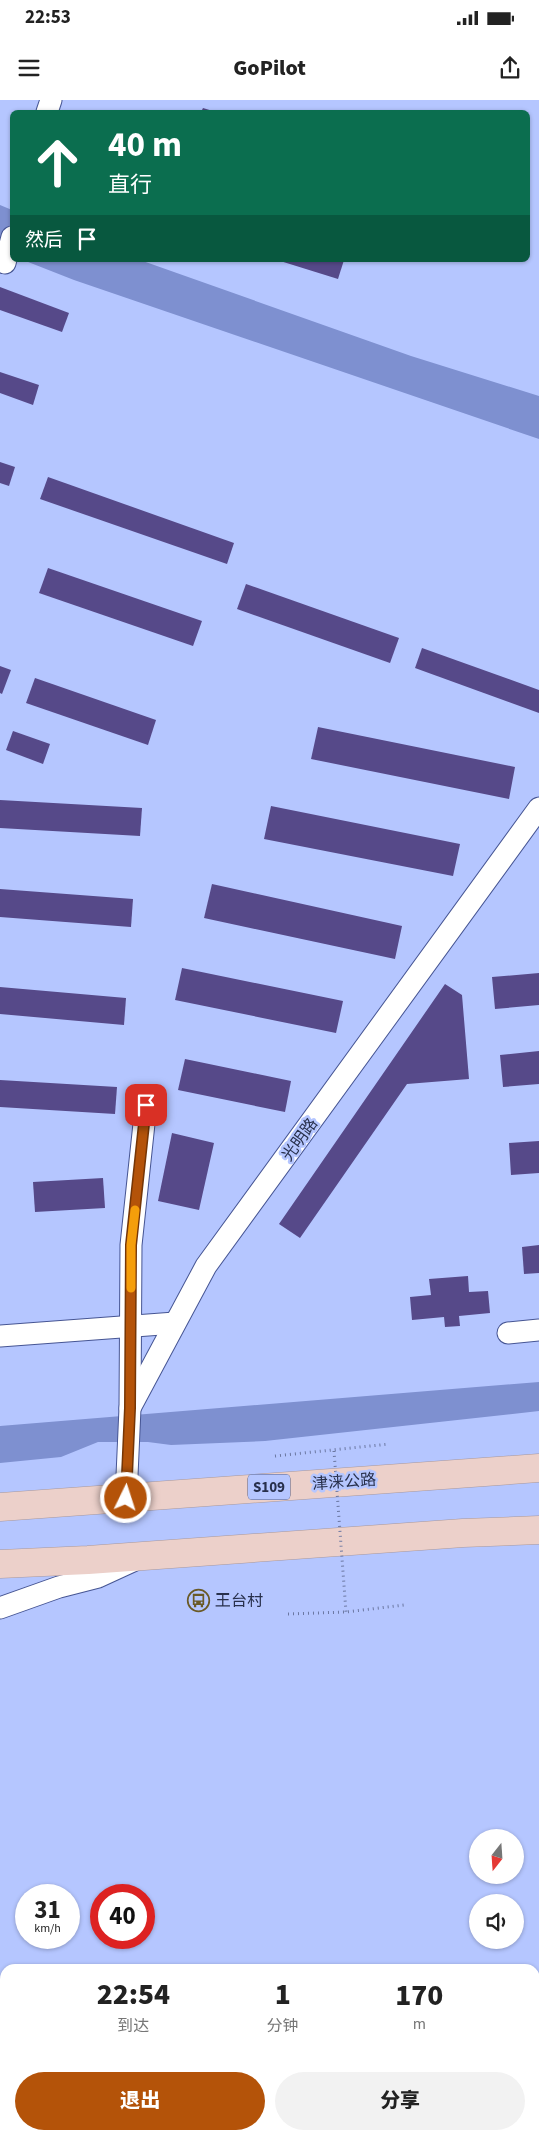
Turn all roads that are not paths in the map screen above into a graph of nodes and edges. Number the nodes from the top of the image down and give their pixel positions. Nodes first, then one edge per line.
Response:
1 (10, 244) edge
2 (5, 262) dead end
3 (539, 808) edge
4 (146, 1105) dead end
5 (175, 1323) junction
6 (131, 1326) junction
7 (539, 1330) edge
8 (508, 1334) dead end
9 (0, 1336) edge
10 (130, 1408) junction
11 (539, 1468) edge
12 (126, 1498) junction
13 (0, 1507) edge
14 (539, 1530) edge
15 (146, 1555) junction
16 (0, 1564) edge
17 (20, 1601) junction
18 (0, 1608) edge
19 (0, 1616) edge

1 - 2 street
3 - 5 street, 光明路
4 - 6 street
5 - 6 street
5 - 10 street, 光明路
6 - 9 street
6 - 10 street
7 - 8 street
10 - 12 street, 光明路
11 - 12 highway, 津涞公路 / S109
12 - 13 highway, 津涞公路 / S109
14 - 15 highway
15 - 16 highway
15 - 17 street
17 - 18 street
17 - 19 street

